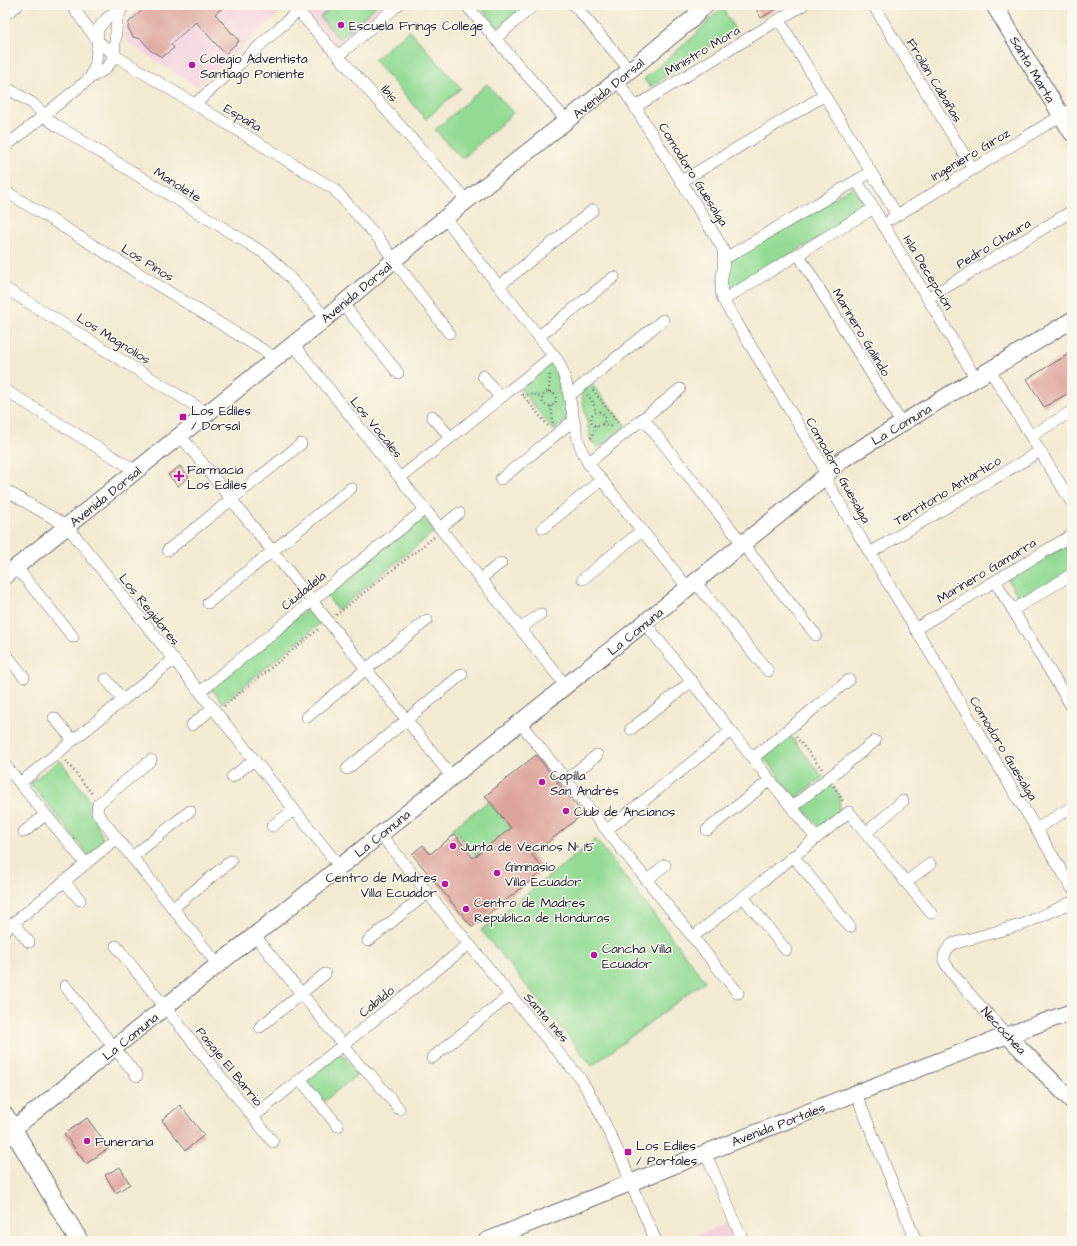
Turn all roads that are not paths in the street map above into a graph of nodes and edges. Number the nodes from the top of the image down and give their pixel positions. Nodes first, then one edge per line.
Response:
1 (18, 5) edge
2 (71, 5) edge
3 (398, 5) edge
4 (467, 5) edge
5 (534, 5) edge
6 (574, 5) edge
7 (705, 5) edge
8 (803, 5) edge
9 (873, 5) edge
10 (994, 5) edge
11 (124, 6) edge
12 (295, 8) edge
13 (5, 15) edge
14 (779, 20) junction
15 (495, 38) junction
16 (97, 40) junction
17 (114, 55) junction
18 (338, 56) junction
19 (630, 70) junction
20 (90, 78) junction
21 (617, 80) junction
22 (5, 87) edge
23 (825, 95) junction
24 (195, 104) junction
25 (635, 107) junction
26 (1067, 112) edge
27 (44, 116) junction
28 (567, 121) junction
29 (1072, 133) edge
30 (5, 147) edge
31 (973, 169) junction
32 (871, 172) junction
33 (682, 181) junction
34 (857, 181) junction
35 (5, 191) edge
36 (467, 201) junction
37 (874, 208) junction
38 (594, 210) dead end
39 (1072, 211) edge
40 (897, 215) junction
41 (444, 218) junction
42 (883, 224) junction
43 (798, 254) junction
44 (724, 259) junction
45 (394, 260) junction
46 (614, 277) dead end
47 (499, 286) junction
48 (5, 288) edge
49 (928, 298) junction
50 (723, 300) junction
51 (343, 304) junction
52 (326, 318) junction
53 (663, 320) dead end
54 (1072, 320) edge
55 (449, 333) dead end
56 (539, 336) junction
57 (293, 344) junction
58 (554, 355) junction
59 (276, 358) junction
60 (990, 370) junction
61 (398, 373) dead end
62 (483, 376) dead end
63 (976, 379) junction
64 (680, 389) dead end
65 (5, 390) edge
66 (569, 396) junction
67 (500, 397) junction
68 (1072, 411) edge
69 (207, 413) junction
70 (432, 416) dead end
71 (643, 418) junction
72 (574, 420) junction
73 (902, 424) junction
74 (180, 435) junction
75 (1031, 436) junction
76 (450, 437) junction
77 (301, 444) dead end
78 (1040, 451) junction
79 (588, 463) junction
80 (136, 471) junction
81 (824, 477) junction
82 (400, 478) junction
83 (501, 479) dead end
84 (601, 480) junction
85 (351, 488) dead end
86 (5, 490) edge
87 (232, 500) junction
88 (1072, 503) edge
89 (425, 509) junction
90 (459, 513) dead end
91 (66, 526) junction
92 (440, 528) junction
93 (543, 528) dead end
94 (642, 530) junction
95 (1072, 535) edge
96 (743, 544) junction
97 (168, 550) dead end
98 (273, 551) junction
99 (870, 553) junction
100 (500, 563) dead end
101 (11, 571) edge
102 (1072, 574) edge
103 (480, 579) junction
104 (583, 579) dead end
105 (995, 581) junction
106 (692, 585) junction
107 (312, 601) junction
108 (208, 603) dead end
109 (1013, 610) junction
110 (540, 614) dead end
111 (427, 620) dead end
112 (645, 623) junction
113 (520, 629) junction
114 (915, 629) junction
115 (816, 635) dead end
116 (73, 637) dead end
117 (5, 653) edge
118 (173, 660) junction
119 (367, 669) junction
120 (768, 671) dead end
121 (462, 674) dead end
122 (24, 676) dead end
123 (106, 679) dead end
124 (849, 680) dead end
125 (692, 681) junction
126 (566, 686) junction
127 (200, 692) junction
128 (123, 700) junction
129 (213, 708) junction
130 (1072, 708) edge
131 (307, 717) dead end
132 (54, 718) dead end
133 (407, 720) junction
134 (520, 723) junction
135 (192, 725) dead end
136 (631, 729) dead end
137 (731, 731) junction
138 (73, 740) junction
139 (875, 741) dead end
140 (597, 755) dead end
141 (753, 758) junction
142 (151, 760) dead end
143 (254, 760) junction
144 (5, 765) edge
145 (347, 769) dead end
146 (232, 777) dead end
147 (452, 777) junction
148 (566, 780) junction
149 (770, 780) junction
150 (20, 783) junction
151 (903, 801) dead end
152 (792, 807) junction
153 (1072, 807) edge
154 (294, 810) junction
155 (190, 811) dead end
156 (45, 815) junction
157 (272, 826) dead end
158 (1036, 829) junction
159 (607, 830) junction
160 (707, 830) dead end
161 (24, 832) dead end
162 (866, 833) junction
163 (381, 835) junction
164 (117, 838) junction
165 (816, 838) junction
166 (793, 856) junction
167 (132, 857) junction
168 (230, 861) dead end
169 (86, 864) junction
170 (930, 864) dead end
171 (665, 865) dead end
172 (340, 867) junction
173 (647, 880) junction
174 (64, 881) junction
175 (906, 882) junction
176 (1072, 888) edge
177 (427, 893) junction
178 (743, 897) junction
179 (80, 900) dead end
180 (1072, 902) edge
181 (173, 908) junction
182 (931, 913) dead end
183 (9, 926) edge
184 (850, 927) dead end
185 (254, 936) junction
186 (693, 937) junction
187 (368, 941) dead end
188 (29, 942) dead end
189 (469, 944) junction
190 (116, 946) dead end
191 (786, 950) dead end
192 (218, 965) junction
193 (325, 974) dead end
194 (65, 986) dead end
195 (738, 993) dead end
196 (301, 994) junction
197 (510, 995) junction
198 (165, 1007) junction
199 (1072, 1012) edge
200 (260, 1027) dead end
201 (1007, 1035) junction
202 (343, 1045) junction
203 (115, 1048) junction
204 (432, 1058) dead end
205 (137, 1076) dead end
206 (300, 1080) junction
207 (856, 1094) junction
208 (1072, 1101) edge
209 (399, 1109) dead end
210 (253, 1117) junction
211 (9, 1122) edge
212 (338, 1126) dead end
213 (273, 1142) dead end
214 (705, 1152) junction
215 (630, 1182) junction
216 (494, 1239) edge
217 (80, 1241) edge
218 (656, 1241) edge
219 (743, 1241) edge
220 (916, 1241) edge

1 - 13 street
2 - 16 street, España
3 - 18 street
4 - 15 street
5 - 15 street
6 - 19 street
7 - 19 street, Avenida Dorsal
8 - 14 street, Ministro Mora
9 - 31 street, Froilán Cabañas
10 - 26 street, Santa Marta
11 - 16 street
11 - 17 street
12 - 18 street, Ibis
12 - 24 street
14 - 23 street
14 - 25 street, Ministro Mora
15 - 28 street
16 - 17 street, España
16 - 20 street
17 - 20 street
17 - 24 street, España
18 - 36 street, Ibis
19 - 21 street, Avenida Dorsal
20 - 27 street
21 - 25 street, Comodoro Guesalga
21 - 28 street, Avenida Dorsal
22 - 27 street, Manolete
23 - 32 street
23 - 33 street
24 - 45 street, España
25 - 33 street, Comodoro Guesalga
26 - 29 street, Santa Marta
26 - 31 street, Ingeniero Giroz
27 - 30 street
27 - 52 street, Manolete
28 - 36 street, Avenida Dorsal
31 - 40 street, Ingeniero Giroz
32 - 34 street
32 - 40 street
33 - 44 street, Comodoro Guesalga
34 - 37 street, Isla Decepción
34 - 44 street
35 - 59 street, Los Pinos
36 - 41 street, Avenida Dorsal
37 - 42 street, Isla Decepción
37 - 43 street
38 - 47 street
39 - 49 street, Pedro Chaura
40 - 42 street, Ingeniero Giroz
41 - 45 street, Avenida Dorsal
41 - 47 street
42 - 49 street, Isla Decepción
43 - 50 street
43 - 73 street, Marinero Galindo
44 - 50 street, Comodoro Guesalga
45 - 51 street, Avenida Dorsal
45 - 55 street, España
46 - 56 street
47 - 56 street
48 - 69 street, Los Magnolios
49 - 63 street, Isla Decepción
50 - 81 street, Comodoro Guesalga
51 - 52 street, Avenida Dorsal
51 - 61 street
52 - 57 street, Avenida Dorsal
53 - 66 street
54 - 60 street, La Comuna
56 - 58 street
57 - 59 street, Avenida Dorsal
57 - 82 street, Los Vocales
58 - 66 street
58 - 67 street
59 - 69 street, Avenida Dorsal
60 - 63 street, La Comuna
60 - 75 street
62 - 67 street
63 - 73 street, La Comuna
64 - 71 street
65 - 80 street
66 - 72 street
67 - 76 street
68 - 75 street
69 - 74 street, Avenida Dorsal
70 - 76 street
71 - 79 street
71 - 96 street
72 - 79 street
72 - 83 street
73 - 81 street, La Comuna
74 - 80 street, Avenida Dorsal
74 - 87 street
75 - 78 street
76 - 82 street
77 - 87 street
78 - 88 street
78 - 99 street, Territorio Antártico
79 - 84 street
80 - 91 street, Avenida Dorsal
81 - 96 street, La Comuna
81 - 99 street, Comodoro Guesalga
82 - 89 street, Los Vocales
84 - 93 street
84 - 94 street
85 - 98 street
86 - 91 street
87 - 97 street
87 - 98 street
89 - 92 street, Los Vocales
89 - 107 street, Ciudadela
90 - 92 street
91 - 101 street, Avenida Dorsal
91 - 118 street, Los Regidores
92 - 103 street, Los Vocales
94 - 104 street
94 - 106 street
95 - 105 street, Marinero Gamarra
96 - 106 street, La Comuna
96 - 115 street
98 - 107 street
98 - 108 street
99 - 114 street, Comodoro Guesalga
100 - 103 street
101 - 116 street
102 - 109 street
103 - 113 street, Los Vocales
105 - 109 street
105 - 114 street, Marinero Gamarra
106 - 112 street, La Comuna
106 - 120 street
107 - 119 street
107 - 127 street, Ciudadela
109 - 130 street
110 - 113 street
111 - 119 street
112 - 125 street
112 - 126 street, La Comuna
113 - 126 street, Los Vocales
114 - 158 street, Comodoro Guesalga
117 - 122 street
118 - 127 street, Los Regidores
118 - 128 street
119 - 131 street
119 - 133 street
121 - 133 street
123 - 128 street
124 - 141 street
125 - 136 street
125 - 137 street
126 - 134 street, La Comuna
127 - 129 street, Los Regidores
128 - 138 street
129 - 135 street
129 - 143 street, Los Regidores
132 - 138 street
133 - 145 street
133 - 147 street
134 - 147 street, La Comuna
134 - 148 street
137 - 141 street
137 - 159 street
138 - 150 street
139 - 152 street
140 - 148 street
141 - 149 street
142 - 164 street
143 - 146 street
143 - 154 street, Los Regidores
144 - 150 street
147 - 163 street, La Comuna
148 - 159 street
149 - 152 street
149 - 160 street
150 - 156 street
151 - 162 street
152 - 165 street
153 - 158 street
154 - 157 street
154 - 172 street, Los Regidores
155 - 167 street
156 - 161 street
156 - 169 street
158 - 176 street, Comodoro Guesalga
159 - 173 street
162 - 165 street
162 - 175 street
163 - 172 street, La Comuna
163 - 177 street, Santa Inés
164 - 167 street
164 - 169 street
165 - 166 street
166 - 178 street
166 - 184 street
167 - 181 street
168 - 181 street
169 - 174 street
170 - 175 street
171 - 173 street
172 - 185 street, La Comuna
173 - 186 street
174 - 179 street
174 - 183 street
175 - 182 street
177 - 187 street
177 - 189 street, Santa Inés
178 - 186 street
178 - 191 street
180 - 201 street, Necochea
181 - 192 street
183 - 188 street
185 - 192 street, La Comuna
185 - 196 street
186 - 195 street
189 - 197 street, Santa Inés
189 - 202 street, Cabildo
190 - 198 street, Pasaje El Barrio
192 - 198 street, La Comuna
193 - 196 street
194 - 203 street
196 - 200 street
196 - 202 street
197 - 204 street
197 - 215 street, Santa Inés
198 - 203 street, La Comuna
198 - 210 street, Pasaje El Barrio
199 - 201 street, Avenida Portales
201 - 207 street, Avenida Portales
201 - 208 street, Necochea
202 - 206 street, Cabildo
202 - 209 street
203 - 205 street
203 - 211 street, La Comuna
206 - 210 street, Cabildo
206 - 212 street
207 - 214 street, Avenida Portales
207 - 220 street
210 - 213 street, Pasaje El Barrio
211 - 217 main road
214 - 215 street, Avenida Portales
214 - 219 street
215 - 216 street, Avenida Portales
215 - 218 street, Santa Inés

